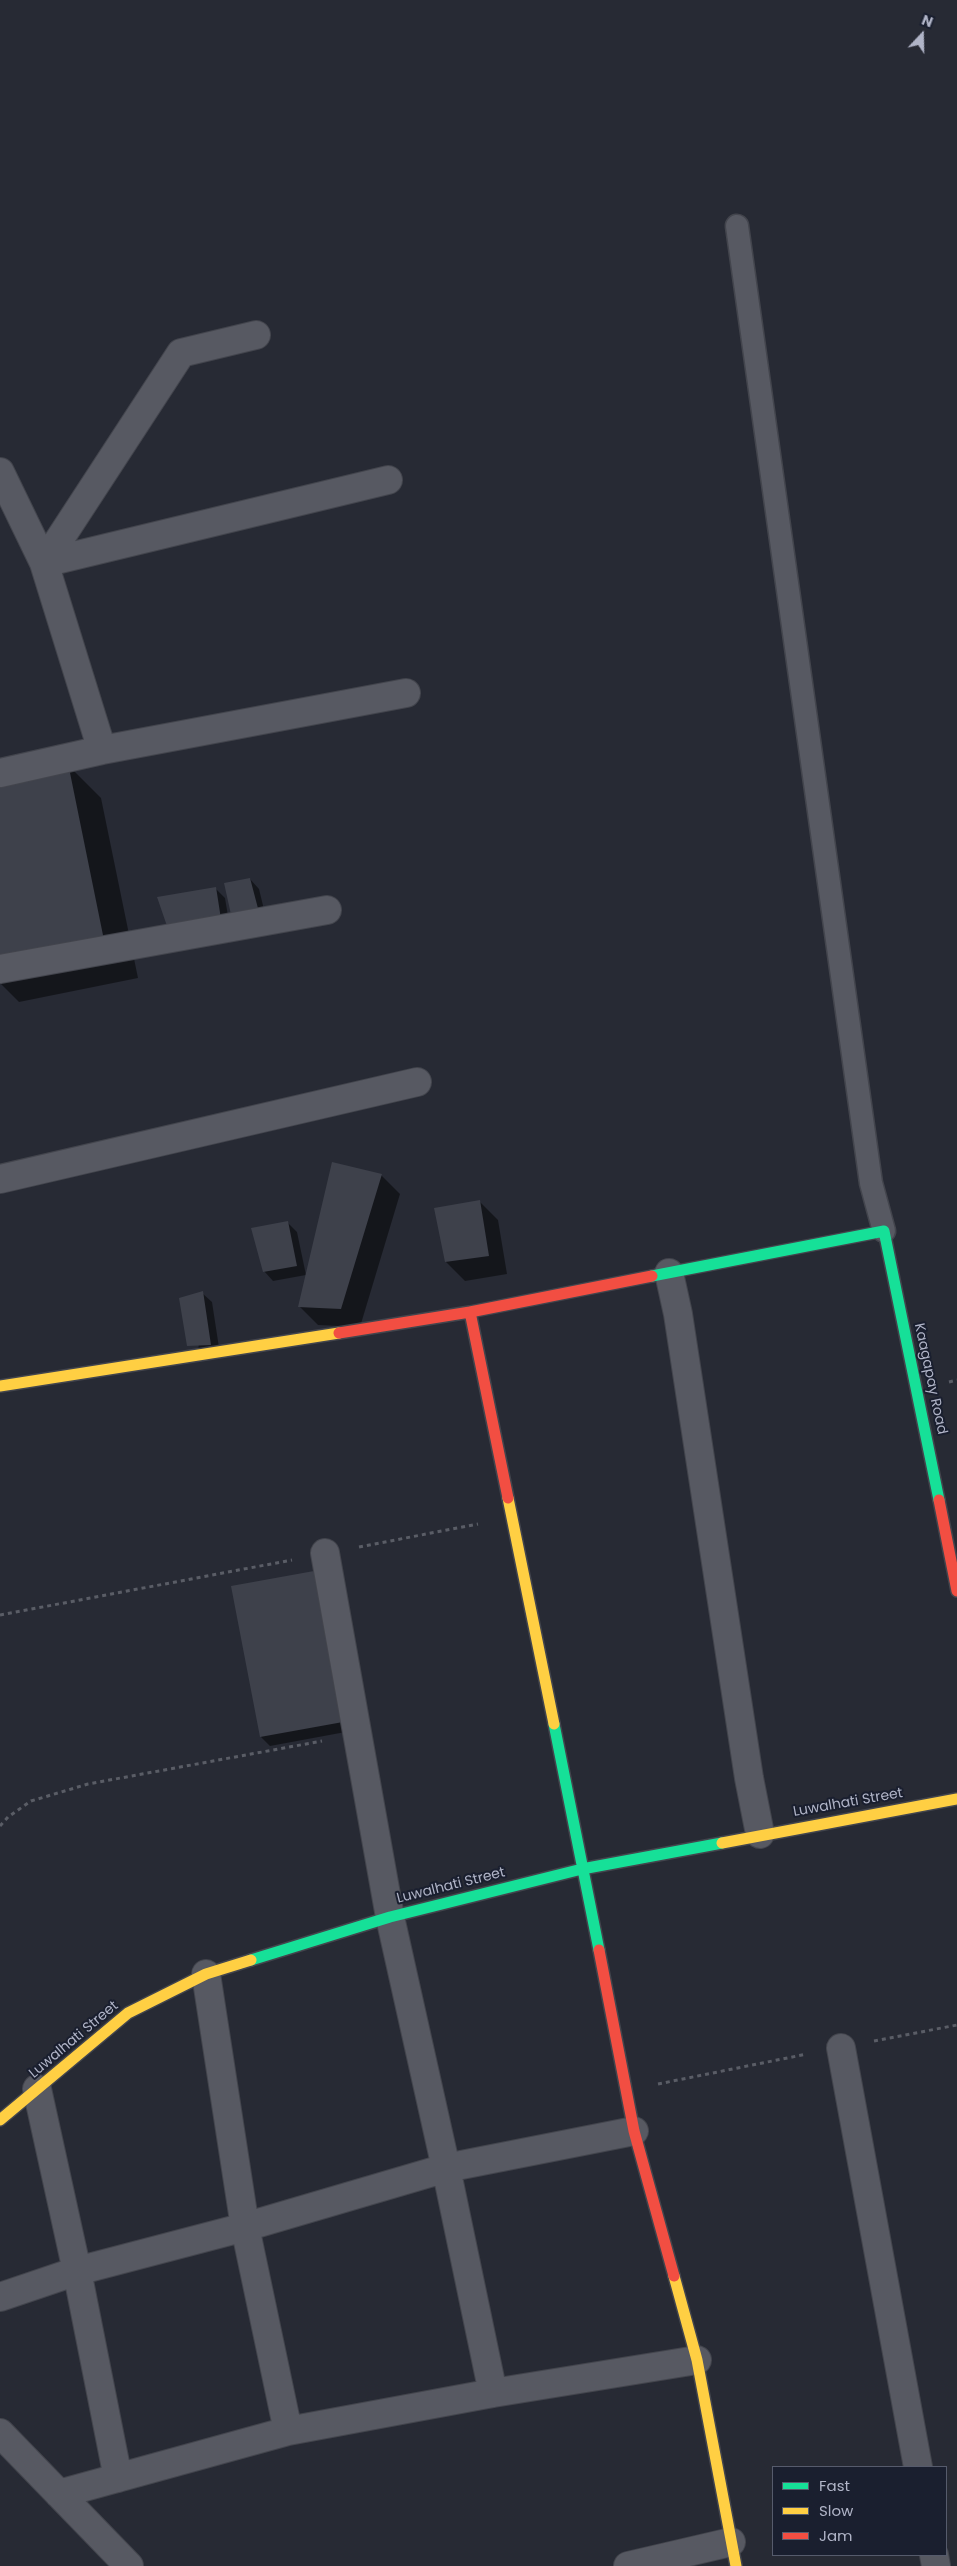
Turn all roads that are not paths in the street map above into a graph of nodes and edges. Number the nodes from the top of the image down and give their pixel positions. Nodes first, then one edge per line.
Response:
1 (737, 226) dead end
2 (256, 335) dead end
3 (0, 472) edge
4 (388, 480) dead end
5 (44, 563) junction
6 (406, 693) dead end
7 (102, 750) junction
8 (0, 773) edge
9 (327, 910) dead end
10 (0, 969) edge
11 (417, 1082) dead end
12 (0, 1179) edge
13 (884, 1231) junction
14 (669, 1272) junction
15 (470, 1312) junction
16 (0, 1386) edge
17 (324, 1553) road end
18 (957, 1591) edge
19 (957, 1799) edge
20 (760, 1834) junction
21 (582, 1869) junction
22 (390, 1917) junction
23 (206, 1974) junction
24 (841, 2048) road end
25 (37, 2089) junction
26 (0, 2120) edge
27 (634, 2131) junction
28 (446, 2168) junction
29 (245, 2227) junction
30 (77, 2270) junction
31 (0, 2297) edge
32 (697, 2360) junction
33 (493, 2393) junction
34 (288, 2431) junction
35 (0, 2433) edge
36 (918, 2466) edge
37 (118, 2478) junction
38 (59, 2494) junction
39 (734, 2554) edge
40 (129, 2566) edge
41 (628, 2566) edge

1 - 13 lane
2 - 5 street
3 - 5 street
4 - 5 street
5 - 7 street
6 - 7 street
7 - 8 street
9 - 10 street
11 - 12 street
13 - 14 street
13 - 18 street, Kaagapay Road
14 - 15 street
14 - 20 street
15 - 16 street
15 - 21 street
17 - 22 street
19 - 20 street, Luwalhati Street
20 - 21 street, Luwalhati Street
21 - 22 street, Luwalhati Street
21 - 27 street
22 - 23 street, Luwalhati Street
22 - 28 street
23 - 25 street, Luwalhati Street
23 - 29 street
24 - 36 street
25 - 26 street, Luwalhati Street
25 - 30 street
27 - 28 street
27 - 32 street
28 - 29 street
28 - 33 street
29 - 30 street
29 - 34 street
30 - 31 street
30 - 37 street
32 - 33 street
32 - 39 street
33 - 34 street
34 - 37 street
35 - 38 street
37 - 38 street
38 - 40 street
39 - 41 street

